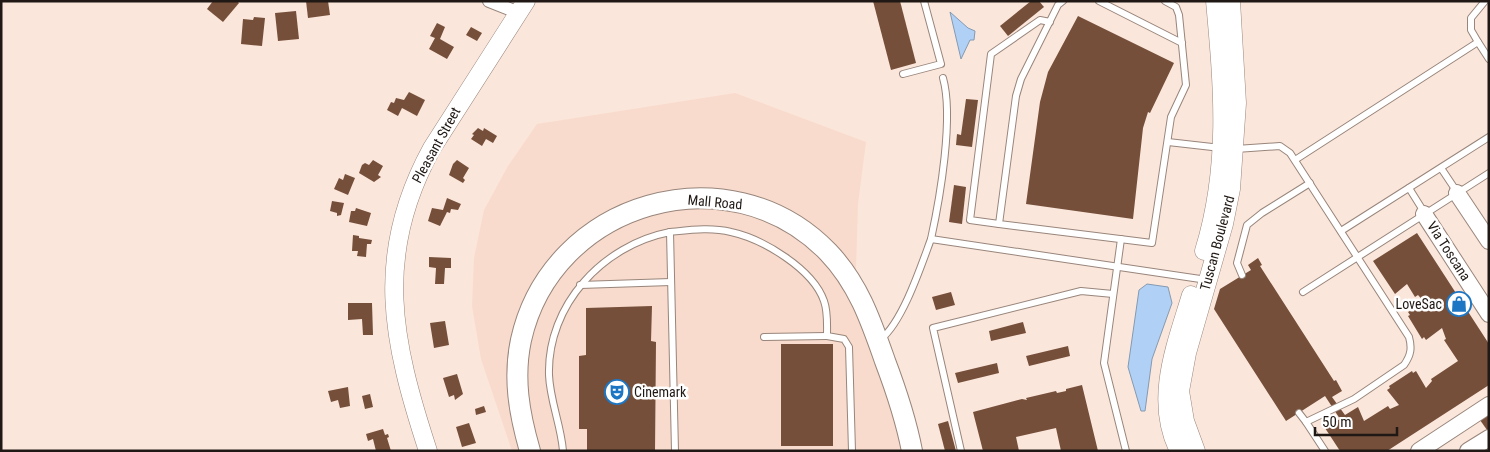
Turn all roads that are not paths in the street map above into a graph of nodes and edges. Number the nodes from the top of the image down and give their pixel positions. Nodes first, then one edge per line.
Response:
1 (489, 1) edge
2 (924, 1) edge
3 (1062, 1) edge
4 (1099, 1) edge
5 (1165, 1) edge
6 (1215, 1) edge
7 (1231, 1) edge
8 (1485, 1) edge
9 (522, 7) edge
10 (1050, 22) junction
11 (1478, 42) junction
12 (1182, 43) junction
13 (1489, 58) edge
14 (903, 74) dead end
15 (943, 78) dead end
16 (1489, 137) edge
17 (1168, 142) junction
18 (1228, 148) junction
19 (1294, 160) junction
20 (1440, 168) junction
21 (1489, 173) edge
22 (1310, 183) junction
23 (1409, 188) junction
24 (1457, 193) junction
25 (1424, 214) junction
26 (999, 224) junction
27 (1341, 231) junction
28 (670, 232) junction
29 (930, 239) junction
30 (1121, 239) junction
31 (1489, 240) edge
32 (1357, 257) junction
33 (1117, 266) junction
34 (1242, 275) dead end
35 (1202, 278) junction
36 (671, 282) junction
37 (580, 285) junction
38 (1303, 292) dead end
39 (1113, 294) junction
40 (1489, 314) edge
41 (827, 336) junction
42 (764, 337) dead end
43 (878, 342) junction
44 (1489, 405) edge
45 (1299, 413) dead end
46 (1306, 422) junction
47 (1489, 438) edge
48 (428, 451) edge
49 (530, 451) edge
50 (563, 451) edge
51 (675, 451) edge
52 (852, 451) edge
53 (912, 451) edge
54 (961, 451) edge
55 (1126, 451) edge
56 (1179, 451) edge
57 (1196, 451) edge
58 (1325, 451) edge
59 (1419, 451) edge
60 (1468, 451) edge

1 - 9 street
2 - 14 lane
3 - 10 lane
4 - 12 lane
5 - 12 lane
6 - 18 main road, Tuscan Boulevard
7 - 18 main road, Tuscan Boulevard
8 - 11 lane
9 - 48 main road, Pleasant Street
10 - 26 lane
10 - 26 lane
11 - 13 lane
11 - 19 lane
12 - 17 lane
15 - 29 lane
16 - 20 lane
17 - 18 lane
17 - 30 lane
18 - 19 lane
18 - 35 main road, Tuscan Boulevard
19 - 22 lane
20 - 23 lane
20 - 24 lane
21 - 24 lane
22 - 27 lane
22 - 34 lane
23 - 25 lane
23 - 27 lane
24 - 25 lane
24 - 31 street
25 - 32 lane
25 - 40 street, Via Toscana
26 - 30 lane
27 - 32 lane
28 - 36 lane
28 - 37 lane
28 - 41 lane
29 - 33 lane
29 - 43 lane
30 - 33 lane
32 - 38 lane
32 - 46 lane
33 - 35 lane
33 - 39 lane
35 - 56 main road, Tuscan Boulevard
35 - 57 main road, Tuscan Boulevard
36 - 37 lane
36 - 51 lane
37 - 50 lane
39 - 54 lane
39 - 55 lane
41 - 42 lane
41 - 52 lane
43 - 49 main road, Mall Road
43 - 53 main road, Mall Road
44 - 59 street
45 - 46 lane
46 - 58 lane
47 - 60 street

